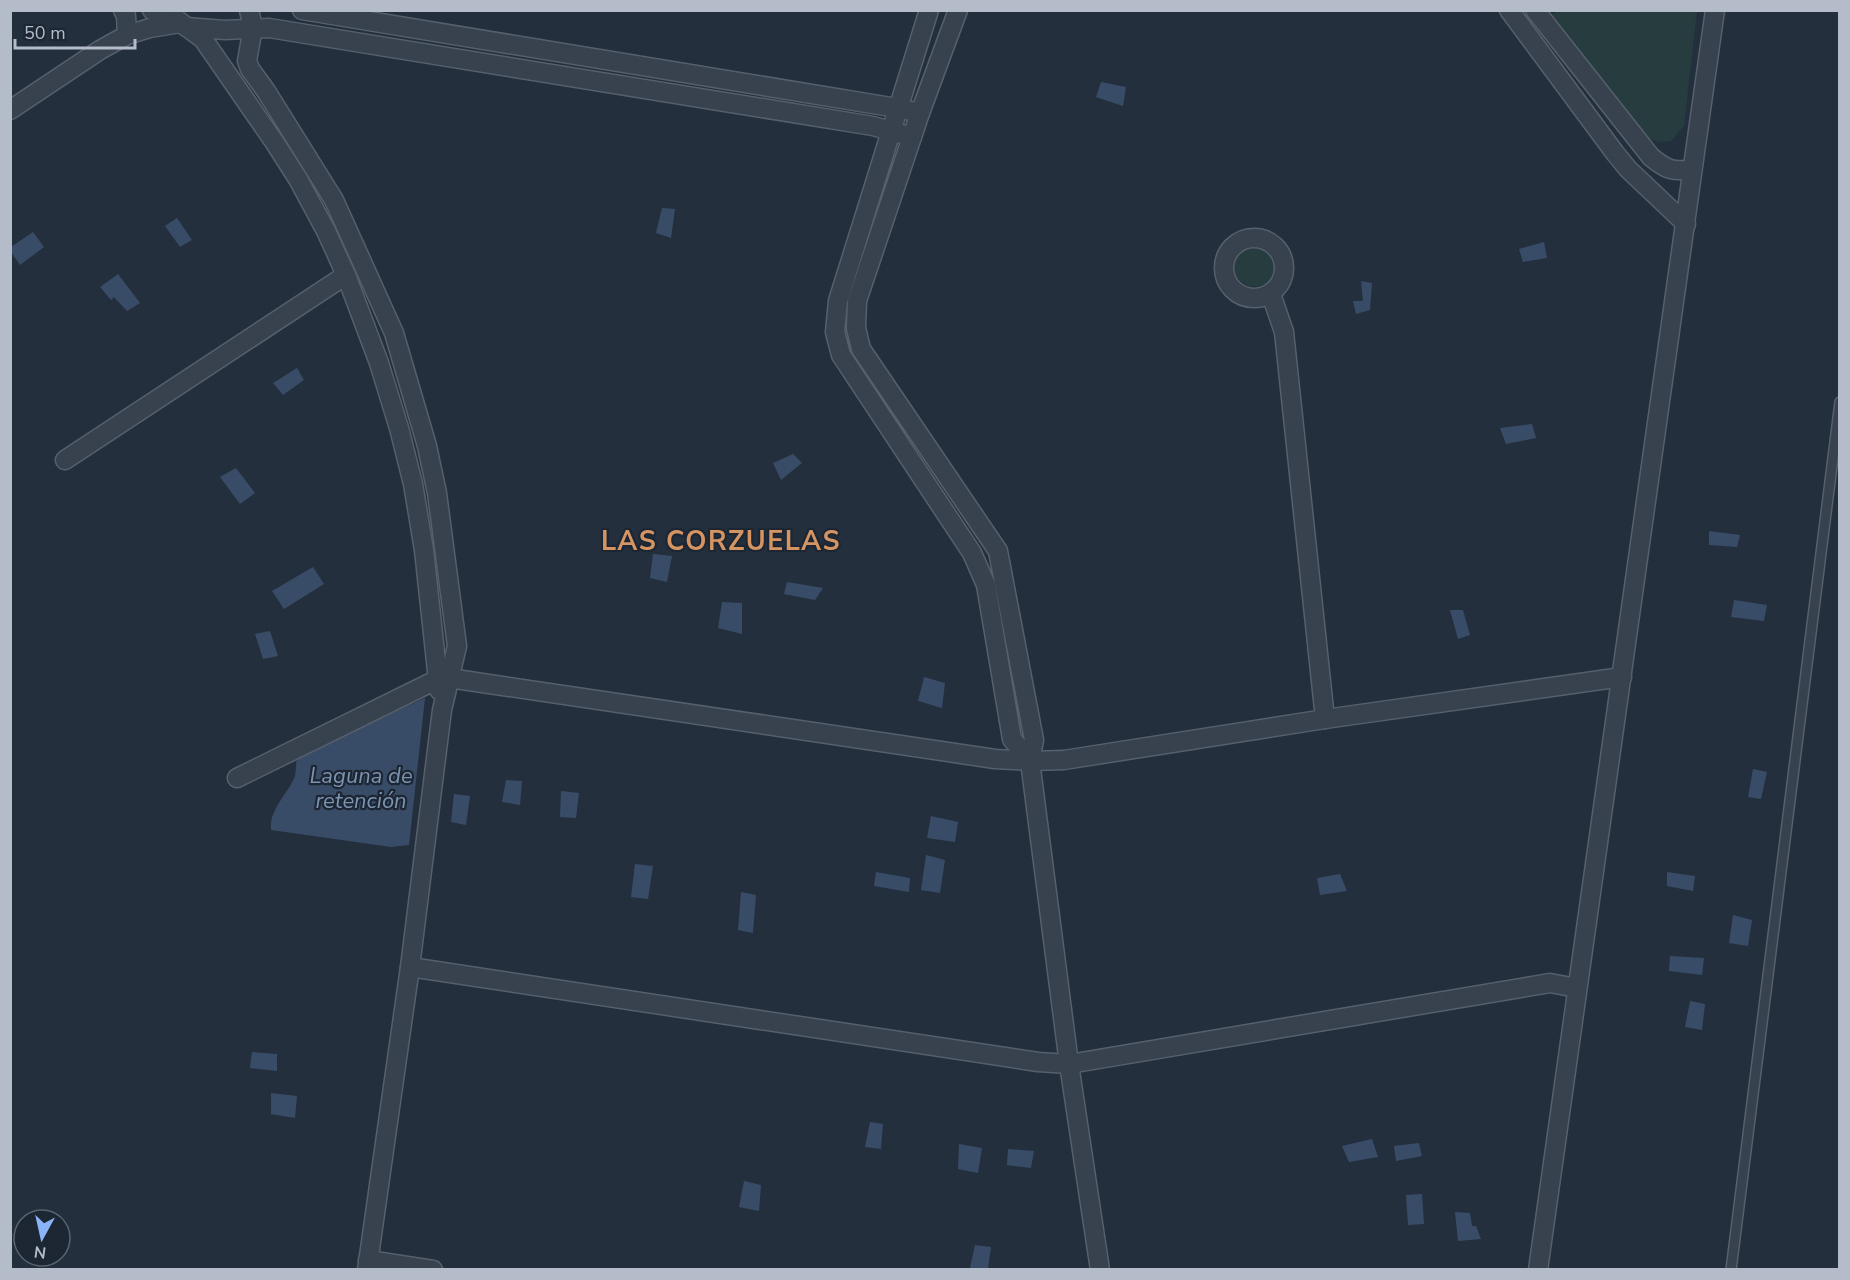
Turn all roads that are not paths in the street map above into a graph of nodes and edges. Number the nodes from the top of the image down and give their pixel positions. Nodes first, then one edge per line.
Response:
1 (123, 10) edge
2 (152, 10) edge
3 (302, 10) edge
4 (929, 10) edge
5 (958, 10) edge
6 (1509, 10) edge
7 (1535, 10) edge
8 (1715, 10) edge
9 (251, 19) edge
10 (178, 20) edge
11 (127, 35) junction
12 (897, 108) junction
13 (10, 110) edge
14 (920, 113) junction
15 (890, 131) junction
16 (912, 137) junction
17 (1691, 170) junction
18 (1686, 224) junction
19 (346, 275) junction
20 (1271, 294) dead end
21 (1839, 402) edge
22 (66, 460) dead end
23 (1622, 677) junction
24 (444, 678) junction
25 (1325, 719) junction
26 (1030, 762) junction
27 (237, 778) dead end
28 (410, 967) junction
29 (1577, 988) junction
30 (1069, 1064) junction
31 (367, 1265) edge
32 (433, 1269) edge
33 (1100, 1269) edge
34 (1538, 1269) edge
35 (1731, 1269) edge

1 - 11 street
2 - 10 street
3 - 12 street
4 - 12 street
5 - 14 street
6 - 18 street
7 - 17 street
8 - 17 street
9 - 10 street
9 - 15 street
9 - 24 street
10 - 11 street
10 - 19 street
11 - 13 street
12 - 14 street
12 - 15 street
14 - 16 street
15 - 16 street
15 - 26 street
16 - 26 street
17 - 18 street
18 - 23 street
19 - 22 street
19 - 24 street
20 - 25 street
21 - 35 lane
23 - 25 street
23 - 29 street
24 - 26 street
24 - 27 street
24 - 28 street
25 - 26 street
26 - 30 street
28 - 30 street
28 - 31 street
29 - 30 street
29 - 34 street
30 - 33 street
31 - 32 street

